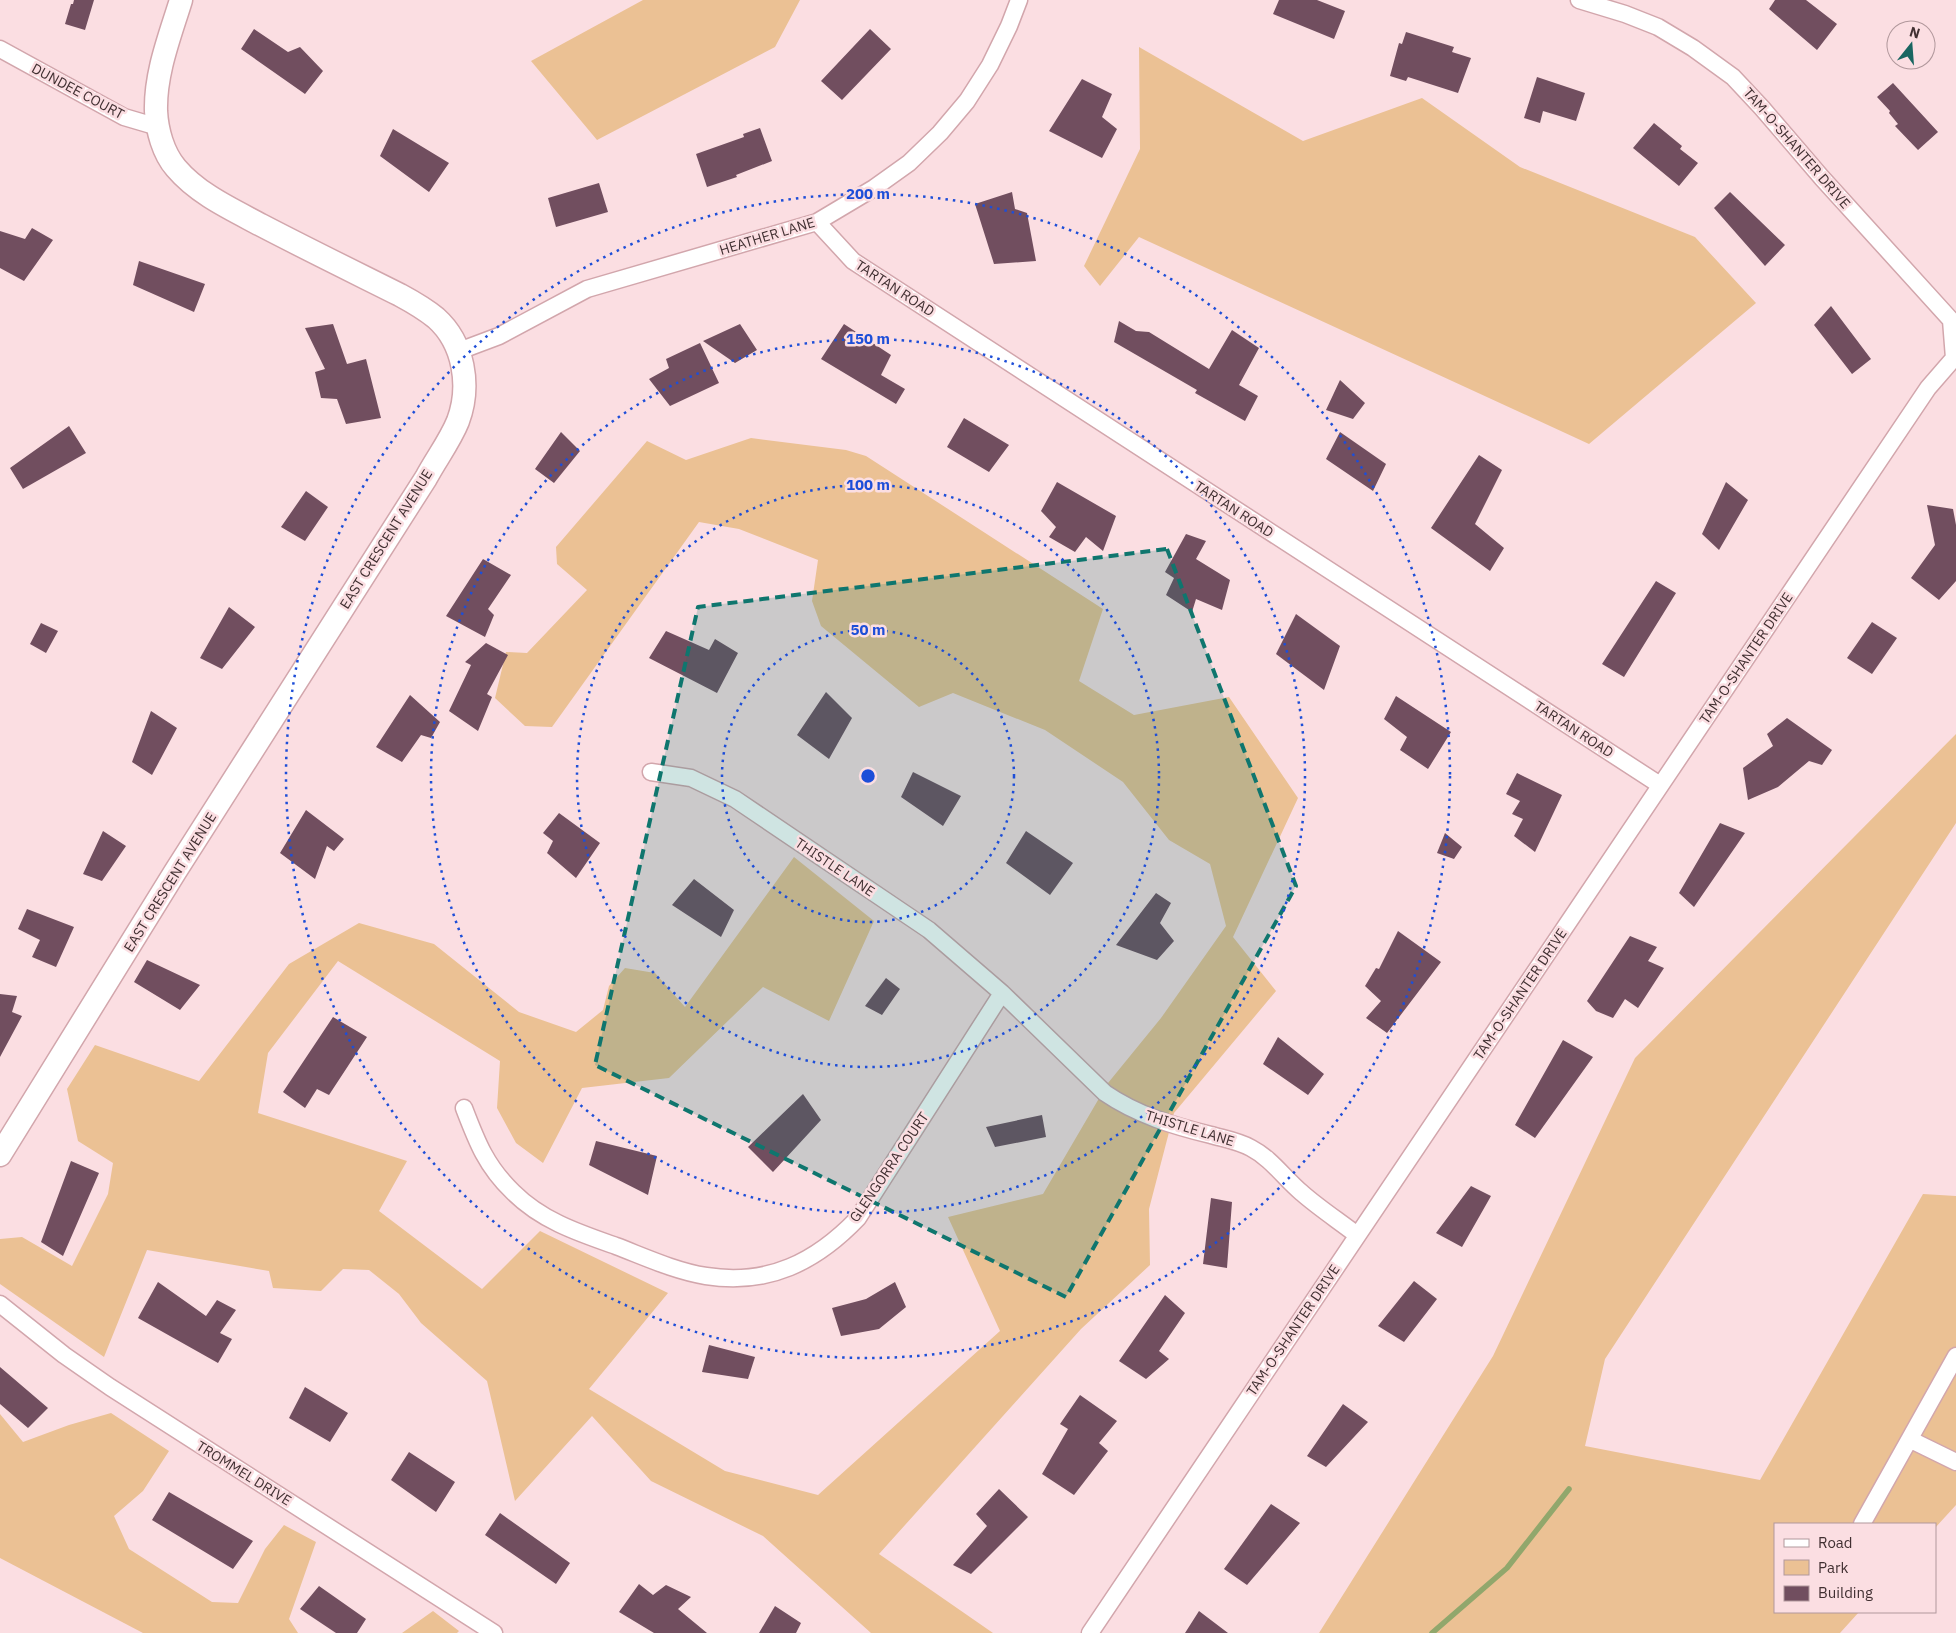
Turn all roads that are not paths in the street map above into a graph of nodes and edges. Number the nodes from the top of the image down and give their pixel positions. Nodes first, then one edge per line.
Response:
1 (181, 0) edge
2 (1018, 0) edge
3 (1579, 0) edge
4 (0, 49) edge
5 (158, 127) junction
6 (817, 222) junction
7 (459, 351) junction
8 (1955, 358) edge
9 (651, 772) dead end
10 (1660, 785) junction
11 (1002, 993) junction
12 (464, 1108) dead end
13 (0, 1155) edge
14 (1357, 1234) junction
15 (0, 1304) edge
16 (1956, 1356) edge
17 (1911, 1440) junction
18 (1956, 1462) edge
19 (1863, 1523) edge
20 (494, 1633) edge
21 (1090, 1633) edge

1 - 5 street, EAST CRESCENT AVENUE
2 - 6 street, HEATHER LANE
3 - 8 street, TAM-O-SHANTER DRIVE
4 - 5 street, DUNDEE COURT
5 - 7 street, EAST CRESCENT AVENUE
6 - 7 street, HEATHER LANE
6 - 10 street, TARTAN ROAD
7 - 13 street, EAST CRESCENT AVENUE
8 - 10 street, TAM-O-SHANTER DRIVE
9 - 11 street, THISTLE LANE
10 - 14 street, TAM-O-SHANTER DRIVE
11 - 12 street, GLENGORRA COURT
11 - 14 street, THISTLE LANE
14 - 21 street, TAM-O-SHANTER DRIVE
15 - 20 street, TROMMEL DRIVE
16 - 17 street
17 - 18 street
17 - 19 street

